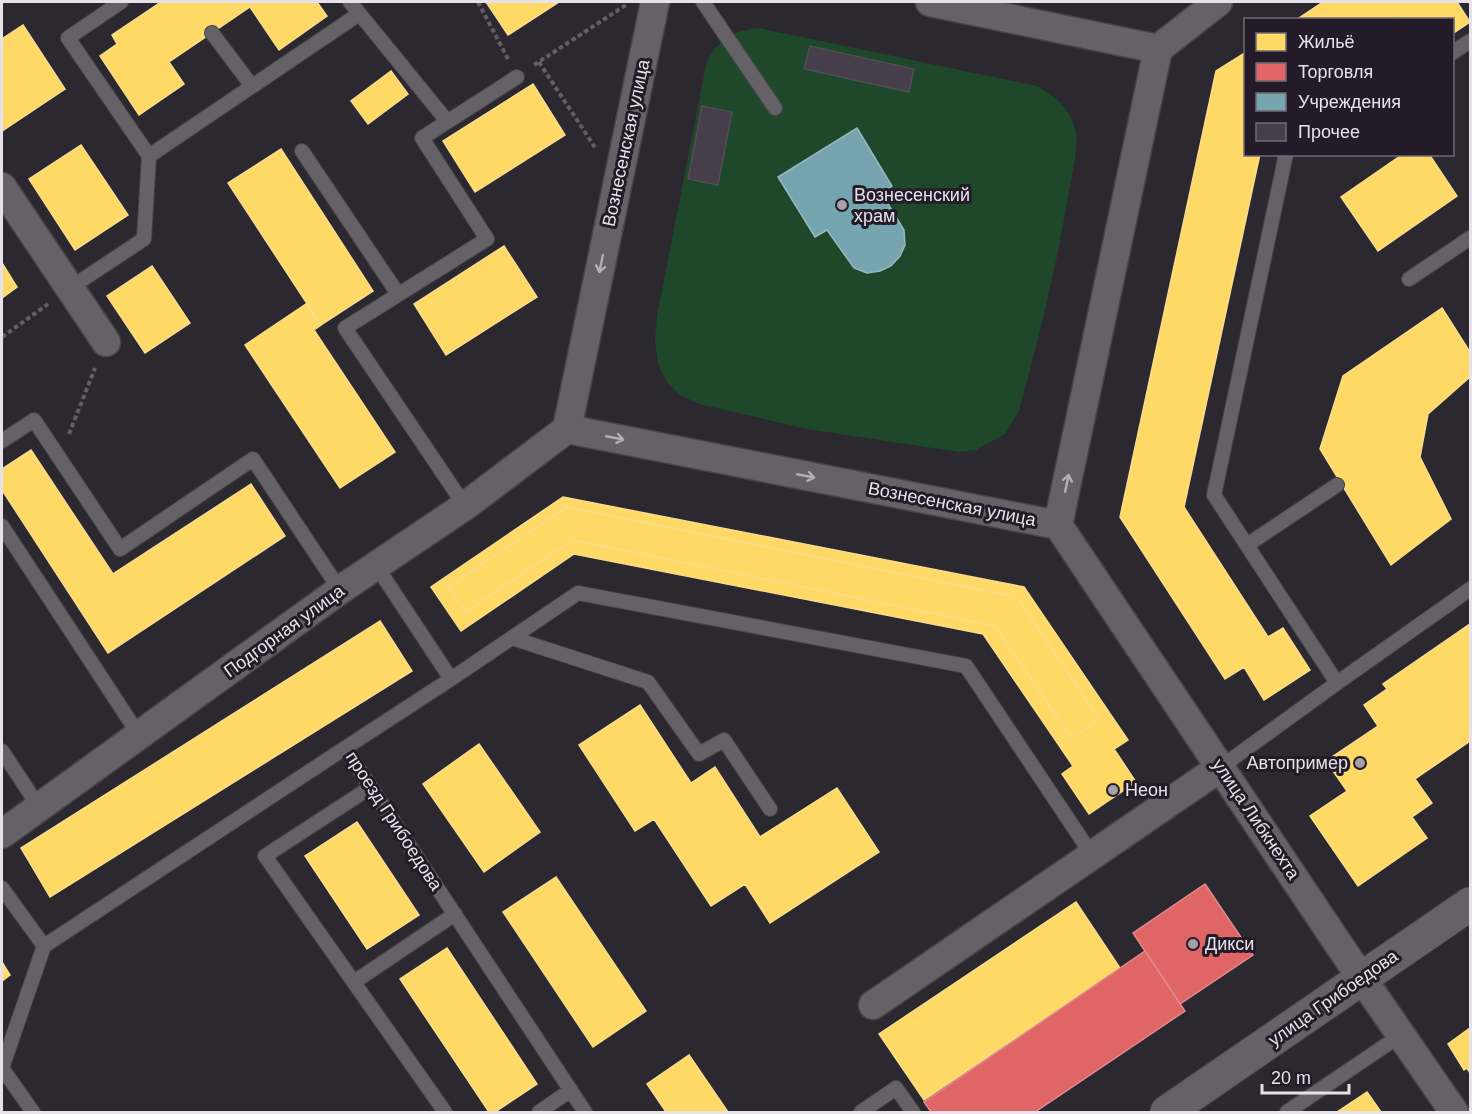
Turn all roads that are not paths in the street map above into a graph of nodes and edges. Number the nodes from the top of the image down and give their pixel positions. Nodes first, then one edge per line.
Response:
1 (121, 2) edge
2 (350, 2) edge
3 (655, 2) edge
4 (703, 2) edge
5 (930, 2) edge
6 (1218, 2) edge
7 (359, 14) junction
8 (212, 33) dead end
9 (1470, 41) edge
10 (1158, 49) junction
11 (1454, 52) edge
12 (517, 77) road end
13 (252, 87) junction
14 (775, 108) dead end
15 (447, 122) junction
16 (302, 151) dead end
17 (149, 156) junction
18 (1286, 156) edge
19 (2, 187) edge
20 (1470, 238) edge
21 (1409, 279) dead end
22 (70, 288) junction
23 (398, 294) junction
24 (106, 342) road end
25 (567, 429) junction
26 (2, 441) edge
27 (1337, 485) dead end
28 (465, 506) junction
29 (1058, 525) junction
30 (2, 526) edge
31 (1247, 545) junction
32 (377, 567) junction
33 (1470, 589) edge
34 (340, 590) junction
35 (512, 638) junction
36 (451, 680) junction
37 (1337, 683) junction
38 (139, 735) junction
39 (345, 748) junction
40 (2, 751) edge
41 (1221, 767) junction
42 (370, 787) junction
43 (39, 807) junction
44 (770, 808) dead end
45 (2, 834) edge
46 (1092, 855) junction
47 (2, 888) edge
48 (1470, 904) edge
49 (454, 915) junction
50 (44, 946) junction
51 (1362, 978) junction
52 (354, 982) junction
53 (873, 1005) dead end
54 (1401, 1035) junction
55 (2, 1068) edge
56 (571, 1090) junction
57 (33, 1113) edge
58 (445, 1113) edge
59 (539, 1113) edge
60 (585, 1113) edge
61 (861, 1113) edge
62 (913, 1113) edge
63 (1167, 1113) edge
64 (1287, 1113) edge
65 (1454, 1113) edge

1 - 17 lane
2 - 7 lane
3 -> 25 street, Вознесенская улица
4 - 14 lane
5 - 10 street
6 - 10 street
7 - 13 lane
7 - 15 lane
8 - 13 lane
9 - 11 lane
29 -> 10 street, Вознесенская улица
12 - 15 lane
13 - 17 lane
15 - 23 lane
16 - 23 lane
17 - 22 lane
18 - 31 lane
19 - 22 street
20 - 21 lane
22 - 24 street
23 - 28 lane
25 - 28 street, Подгорная улица
25 -> 29 street, Вознесенская улица
26 - 34 lane
27 - 31 lane
28 - 32 street, Подгорная улица
29 - 41 street, улица Либкнехта
30 - 38 lane
31 - 37 lane
32 - 34 street, Подгорная улица
32 - 36 lane
33 - 37 lane
34 - 38 street, Подгорная улица
35 - 36 lane, проезд Грибоедова
35 - 44 lane
35 - 46 lane, проезд Грибоедова
36 - 39 lane, проезд Грибоедова
37 - 41 lane
38 - 43 street, Подгорная улица
39 - 42 lane, проезд Грибоедова
39 - 50 lane
40 - 43 lane
41 - 46 street
41 - 51 street, улица Либкнехта
42 - 49 lane, проезд Грибоедова
42 - 52 lane
43 - 45 street, Подгорная улица
46 - 53 street
47 - 50 lane
48 - 51 main road, улица Грибоедова
49 - 52 lane
49 - 56 lane, проезд Грибоедова
50 - 55 lane
51 - 54 street, улица Либкнехта
51 - 63 main road, улица Грибоедова
52 - 58 lane
54 - 64 lane
54 - 65 street, улица Либкнехта
55 - 57 lane
56 - 59 lane
56 - 60 lane, проезд Грибоедова
61 - 62 lane

